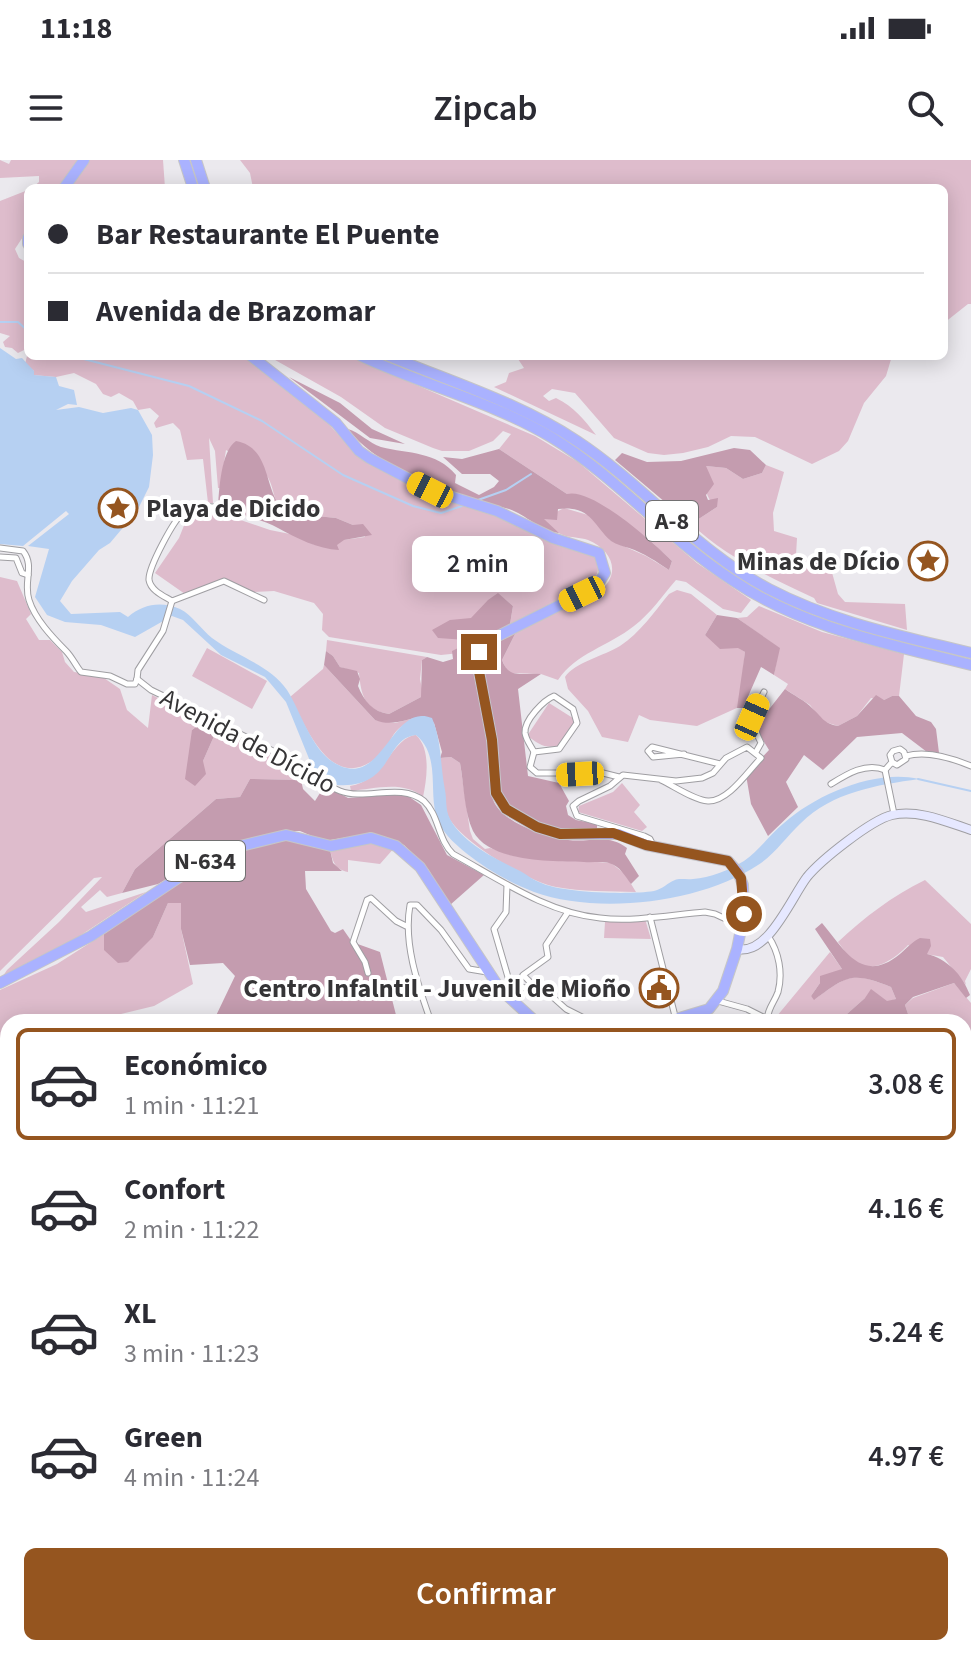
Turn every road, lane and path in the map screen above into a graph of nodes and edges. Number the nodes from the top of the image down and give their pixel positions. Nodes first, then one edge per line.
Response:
1 (84, 160) edge
2 (184, 160) edge
3 (196, 160) edge
4 (67, 184) edge
5 (192, 184) edge
6 (204, 184) edge
7 (256, 360) edge
8 (371, 360) edge
9 (399, 360) edge
10 (214, 507) dead end
11 (0, 548) edge
12 (0, 557) edge
13 (28, 575) junction
14 (264, 600) dead end
15 (172, 601) junction
16 (971, 653) edge
17 (971, 665) edge
18 (137, 679) junction
19 (764, 692) dead end
20 (534, 752) junction
21 (756, 752) junction
22 (684, 754) junction
23 (906, 756) junction
24 (720, 764) junction
25 (971, 766) edge
26 (887, 768) junction
27 (619, 777) junction
28 (661, 780) junction
29 (831, 784) dead end
30 (894, 814) junction
31 (971, 830) edge
32 (653, 846) junction
33 (507, 884) junction
34 (568, 912) junction
35 (650, 917) junction
36 (406, 926) junction
37 (741, 932) junction
38 (768, 936) junction
39 (759, 943) junction
40 (737, 949) junction
41 (750, 950) junction
42 (733, 966) junction
43 (488, 972) junction
44 (368, 973) dead end
45 (0, 983) edge
46 (540, 992) junction
47 (718, 1001) junction
48 (428, 1014) edge
49 (527, 1014) edge
50 (576, 1014) edge
51 (675, 1014) edge
52 (694, 1014) edge
53 (756, 1014) edge
54 (768, 1014) edge

1 - 4 highway
2 - 5 highway
3 - 6 highway
7 - 32 highway
8 - 17 highway, A-8
9 - 16 highway, A-8
10 - 15 street
11 - 13 street
12 - 13 street
13 - 18 street
14 - 15 street
15 - 18 street
18 - 33 street, Avenida de Dícido
19 - 21 street
20 - 20 street
20 - 27 street
21 - 24 street
21 - 28 street
22 - 22 street
22 - 24 street
23 - 25 street
23 - 26 street
23 - 26 street
24 - 28 street
26 - 29 street
26 - 30 street
27 - 28 street
27 - 32 street
30 - 31 street
30 - 38 street
32 - 37 highway
33 - 34 street, Avenida de Dícido
33 - 46 street
34 - 35 street, Avenida de Dícido
34 - 46 street
35 - 37 street, Avenida de Dícido
35 - 51 street
36 - 43 street
36 - 44 street
36 - 48 street
37 - 39 street
37 - 40 highway
38 - 39 street
38 - 54 street
39 - 41 street
40 - 41 street
40 - 42 highway
41 - 42 street
42 - 47 highway
43 - 45 highway, N-634
43 - 49 highway, N-634
46 - 50 street
47 - 52 highway
47 - 53 street

